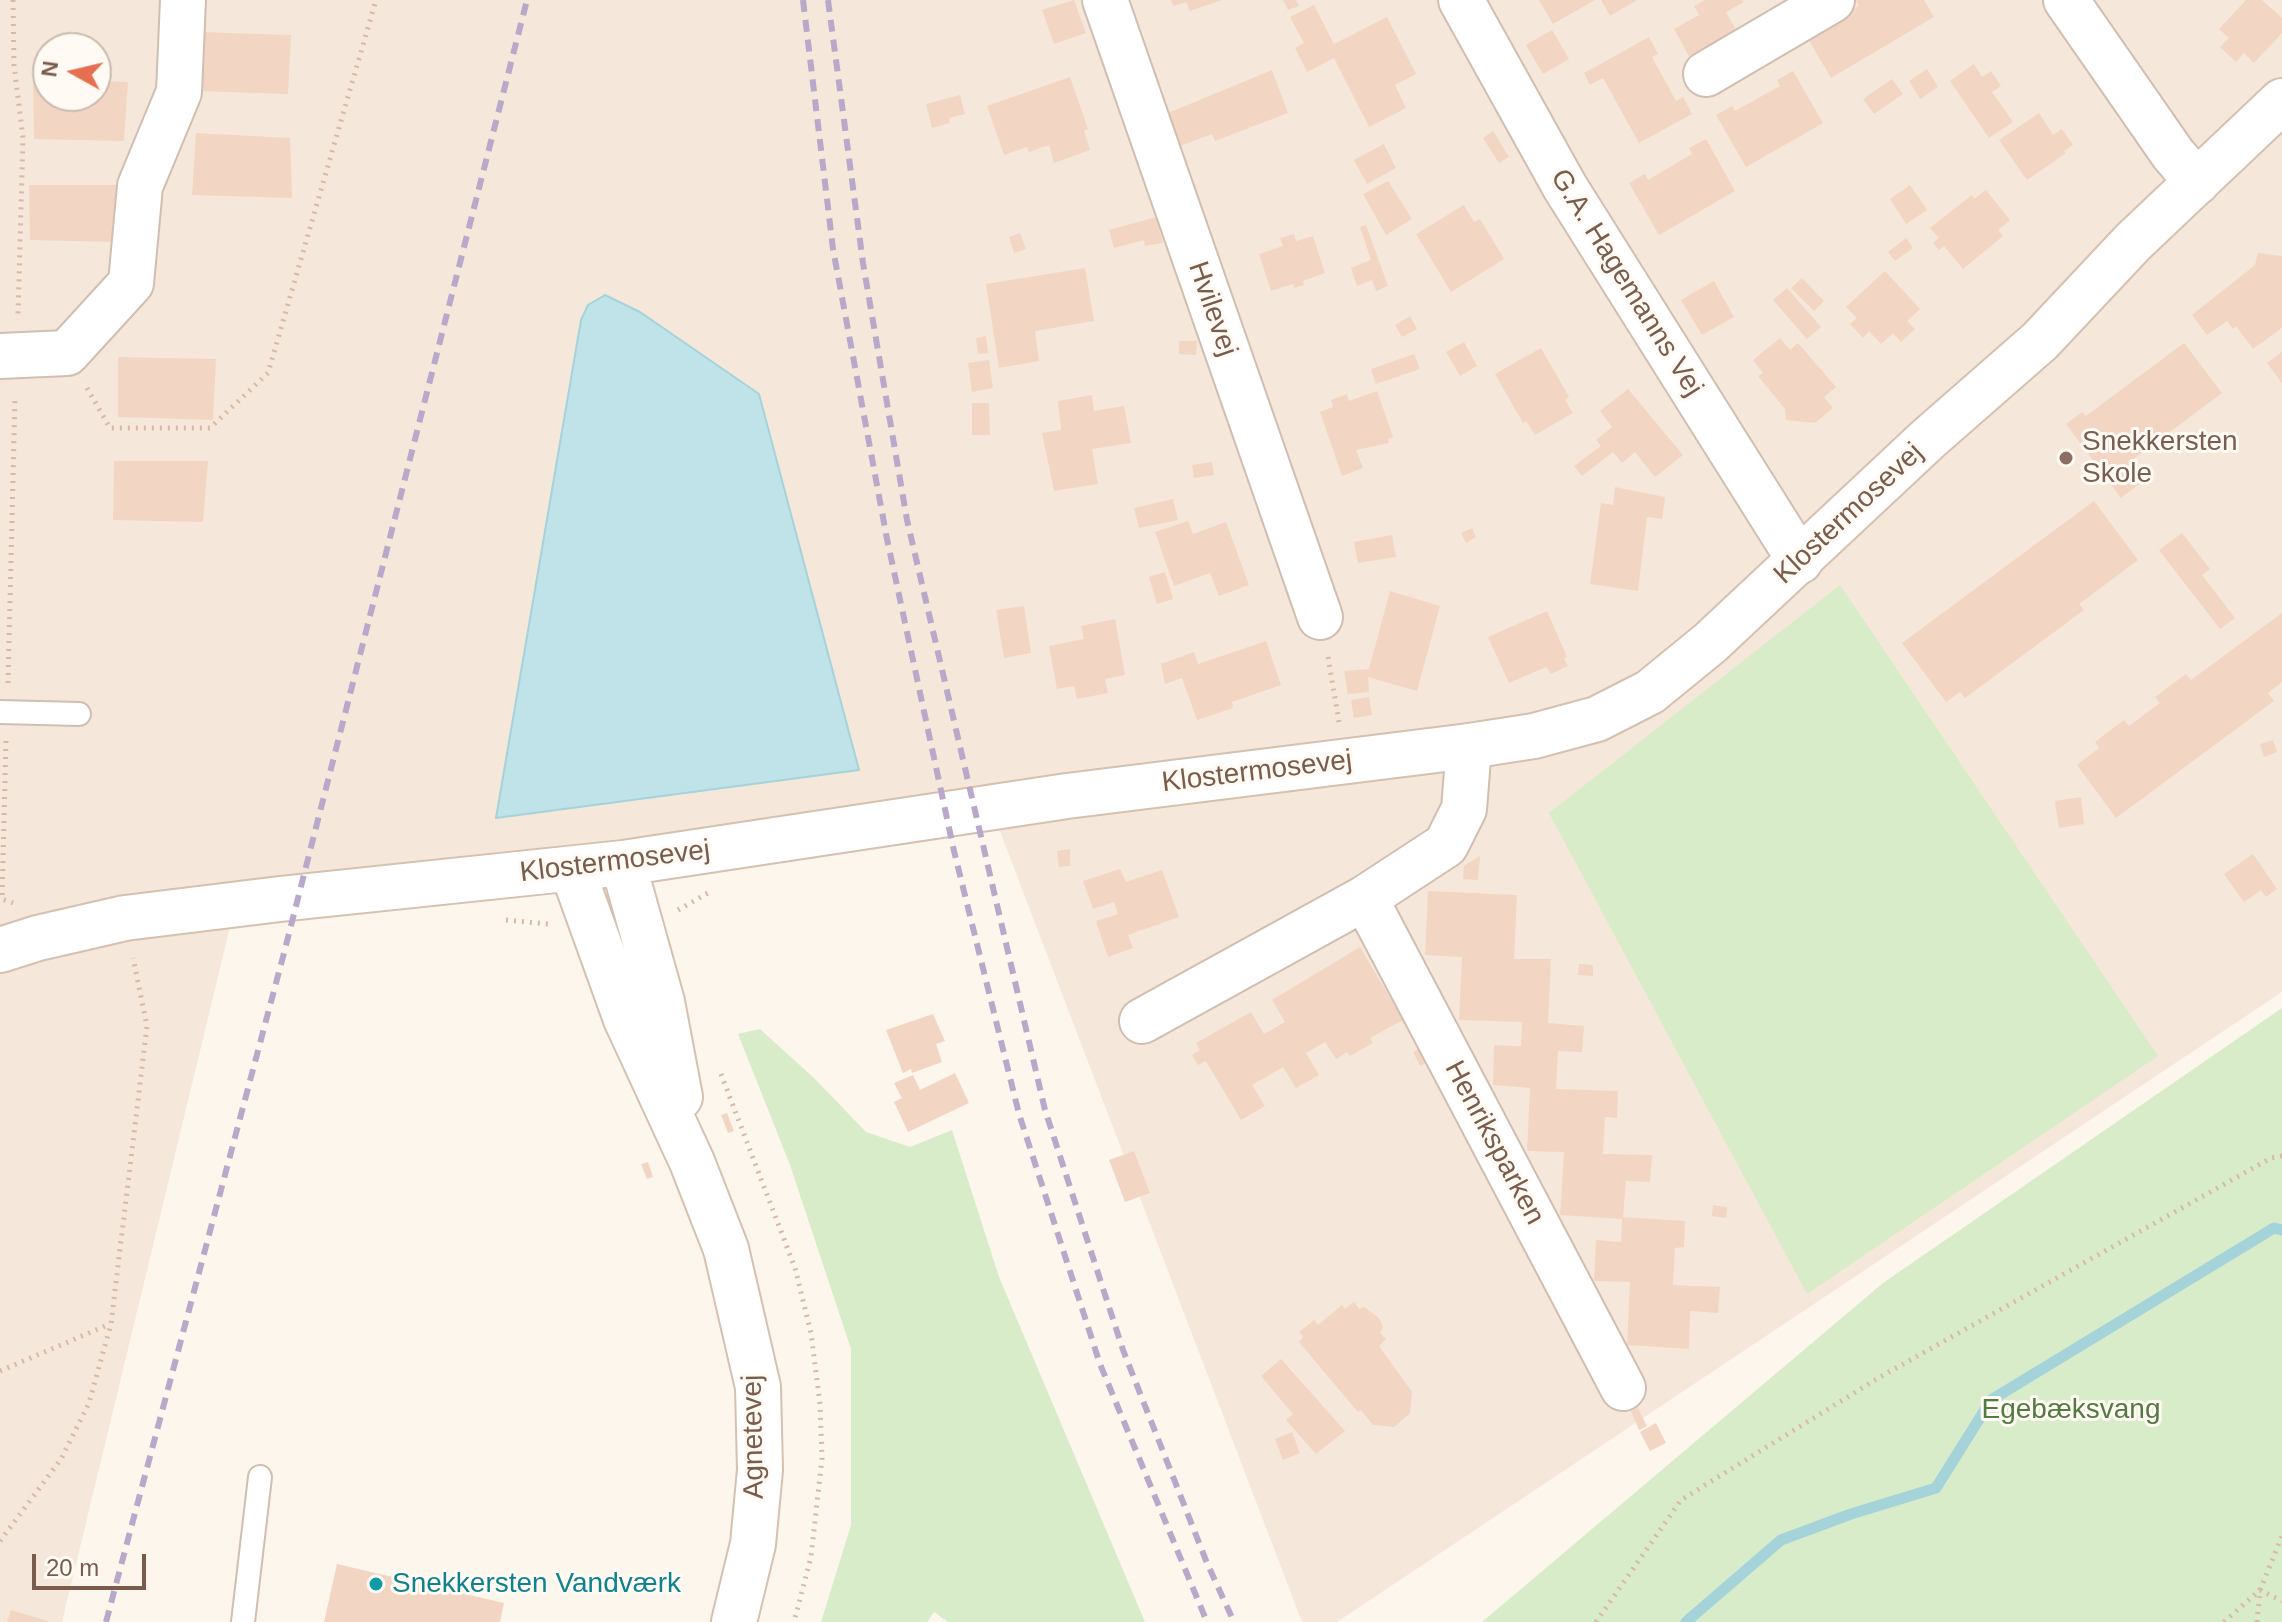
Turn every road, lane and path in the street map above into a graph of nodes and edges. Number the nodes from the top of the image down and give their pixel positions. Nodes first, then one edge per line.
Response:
1 (13, 0) edge
2 (183, 0) edge
3 (376, 0) edge
4 (1105, 0) edge
5 (1461, 0) edge
6 (1832, 0) edge
7 (2066, 0) edge
8 (1706, 74) dead end
9 (2278, 115) edge
10 (2197, 182) junction
11 (67, 353) junction
12 (8, 356) edge
13 (1800, 561) junction
14 (1320, 617) joint
15 (4, 712) edge
16 (79, 714) dead end
17 (1469, 746) junction
18 (1346, 761) junction
19 (623, 863) junction
20 (572, 869) junction
21 (1365, 898) junction
22 (2, 899) dead end
23 (131, 945) dead end
24 (0, 950) edge
25 (1142, 1021) dead end
26 (2282, 1156) edge
27 (692, 1162) junction
28 (111, 1324) junction
29 (0, 1371) edge
30 (1623, 1388) dead end
31 (260, 1477) dead end
32 (2282, 1536) edge
33 (0, 1541) edge
34 (2260, 1590) junction
35 (2282, 1601) edge
36 (243, 1622) edge
37 (734, 1622) edge
38 (1596, 1622) edge
39 (2224, 1622) edge
40 (2257, 1622) edge

1 - 12 path
2 - 11 street
3 - 11 path
4 - 14 street, Hvilevej
5 - 13 street, G.A. Hagemanns Vej
6 - 8 street
7 - 10 street
9 - 10 street, Klostermosevej
10 - 13 street, Klostermosevej
11 - 12 street
12 - 15 path
13 - 17 street, Klostermosevej
14 - 18 path
15 - 16 lane
15 - 22 path
17 - 18 street, Klostermosevej
17 - 21 street
18 - 19 street, Klostermosevej
19 - 20 street, Klostermosevej
19 - 27 street, Agnetevej
20 - 24 street, Klostermosevej
20 - 27 street, Agnetevej
21 - 25 street
21 - 30 street, Henriksparken
23 - 28 path
26 - 38 path
27 - 37 street, Agnetevej
28 - 29 path
28 - 33 path
31 - 36 lane
32 - 34 path
34 - 35 path
34 - 39 path
34 - 40 path

